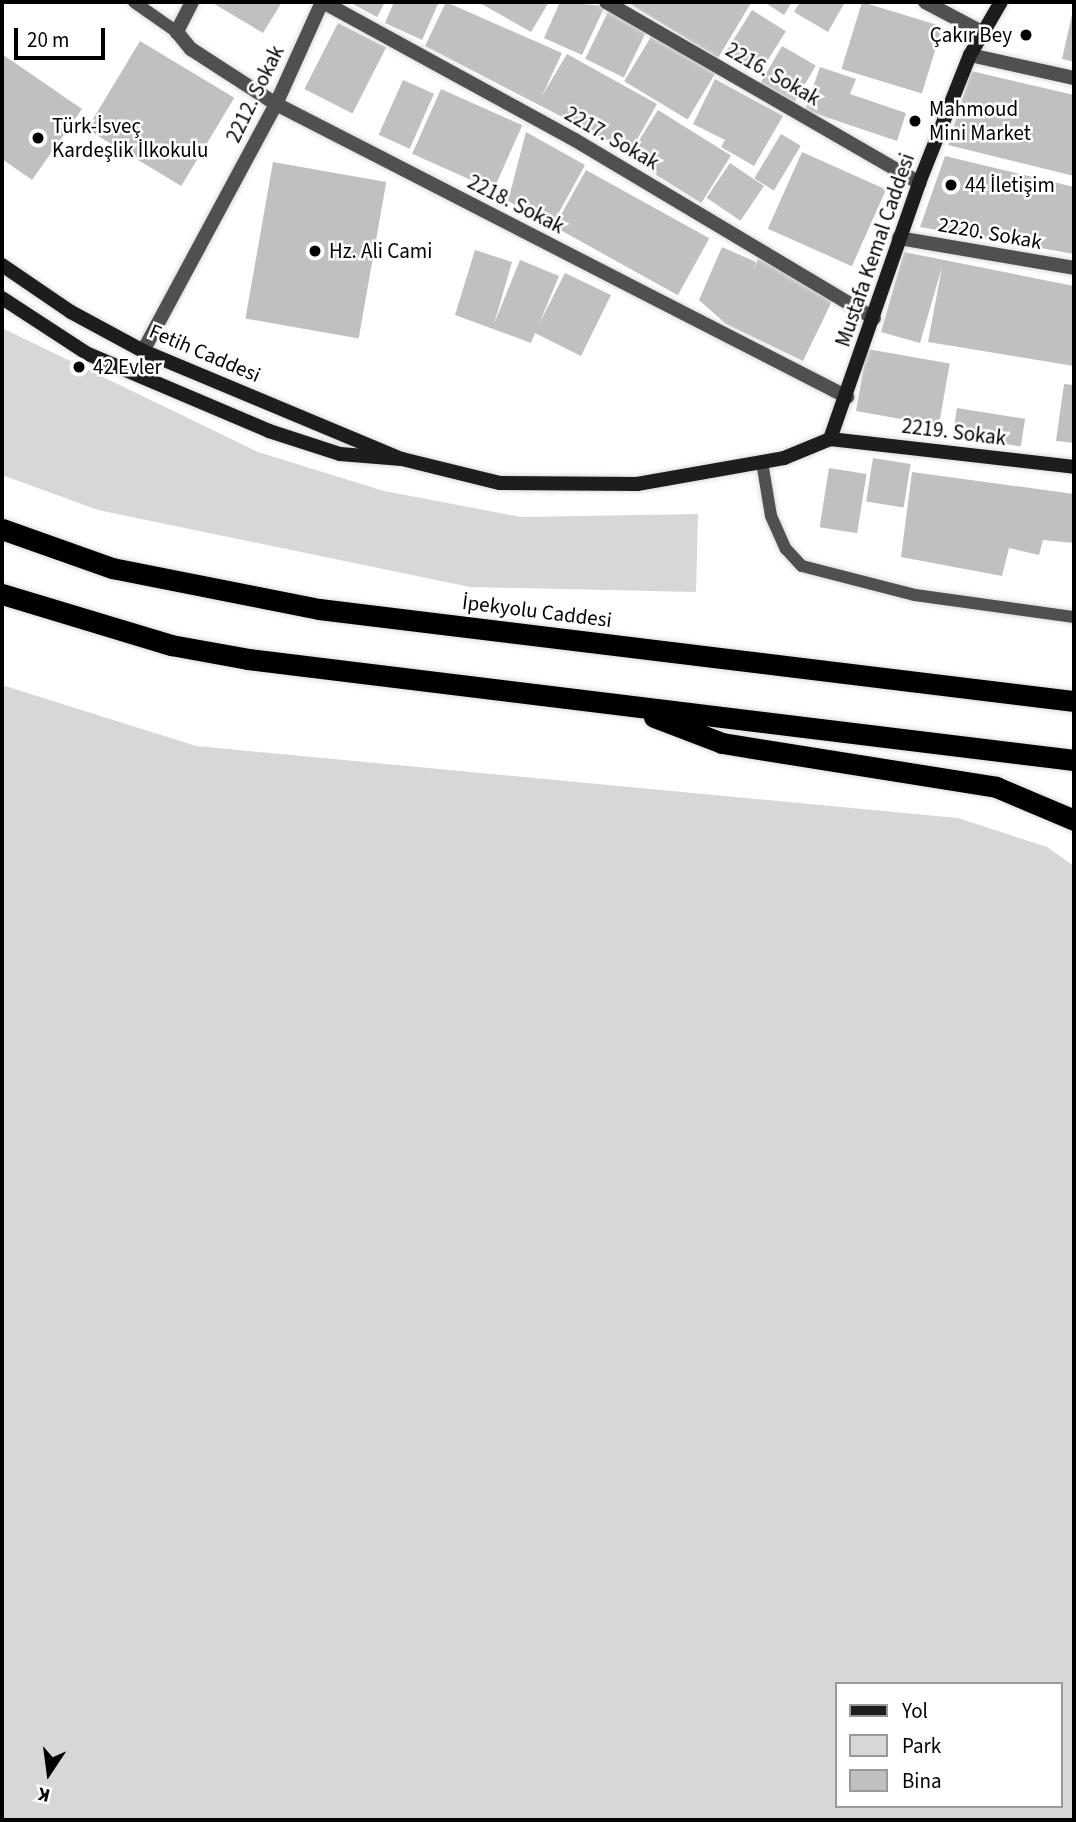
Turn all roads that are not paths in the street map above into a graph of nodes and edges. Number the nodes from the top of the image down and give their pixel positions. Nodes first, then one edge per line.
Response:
1 (134, 2) edge
2 (192, 2) edge
3 (322, 2) edge
4 (606, 2) edge
5 (925, 2) edge
6 (1001, 2) edge
7 (177, 32) junction
8 (982, 32) junction
9 (970, 55) junction
10 (1074, 78) edge
11 (275, 104) junction
12 (919, 183) junction
13 (899, 238) junction
14 (2, 265) edge
15 (1074, 268) edge
16 (2, 298) edge
17 (874, 318) junction
18 (143, 351) junction
19 (132, 375) junction
20 (847, 397) junction
21 (830, 439) junction
22 (402, 459) junction
23 (762, 462) junction
24 (1074, 467) edge
25 (2, 529) edge
26 (2, 594) edge
27 (1074, 617) edge
28 (1074, 701) edge
29 (615, 704) junction
30 (1074, 760) edge
31 (1074, 820) edge

1 - 7 lane
2 - 7 street
3 - 11 street, 2212. Sokak
3 - 17 street, 2217. Sokak
4 - 12 street, 2216. Sokak
5 - 8 street
6 - 8 main road, Mustafa Kemal Caddesi
7 - 11 street, 2218. Sokak
8 - 9 main road, Mustafa Kemal Caddesi
9 - 10 street
9 - 12 main road, Mustafa Kemal Caddesi
11 - 18 street, 2212. Sokak
11 - 20 street, 2218. Sokak
12 - 13 main road, Mustafa Kemal Caddesi
13 - 15 street, 2220. Sokak
13 - 17 main road, Mustafa Kemal Caddesi
14 - 18 main road, Fetih Caddesi
16 - 19 main road, Fetih Caddesi
17 - 20 main road, Mustafa Kemal Caddesi
18 - 19 main road
18 - 22 main road, Fetih Caddesi
19 - 22 main road, Fetih Caddesi
20 - 21 main road, Mustafa Kemal Caddesi
21 - 23 main road, Fetih Caddesi
21 - 24 main road, 2219. Sokak
22 - 23 main road, Fetih Caddesi
23 - 27 lane
25 - 28 highway, İpekyolu Caddesi
26 - 29 highway
29 - 30 highway
29 - 31 highway

